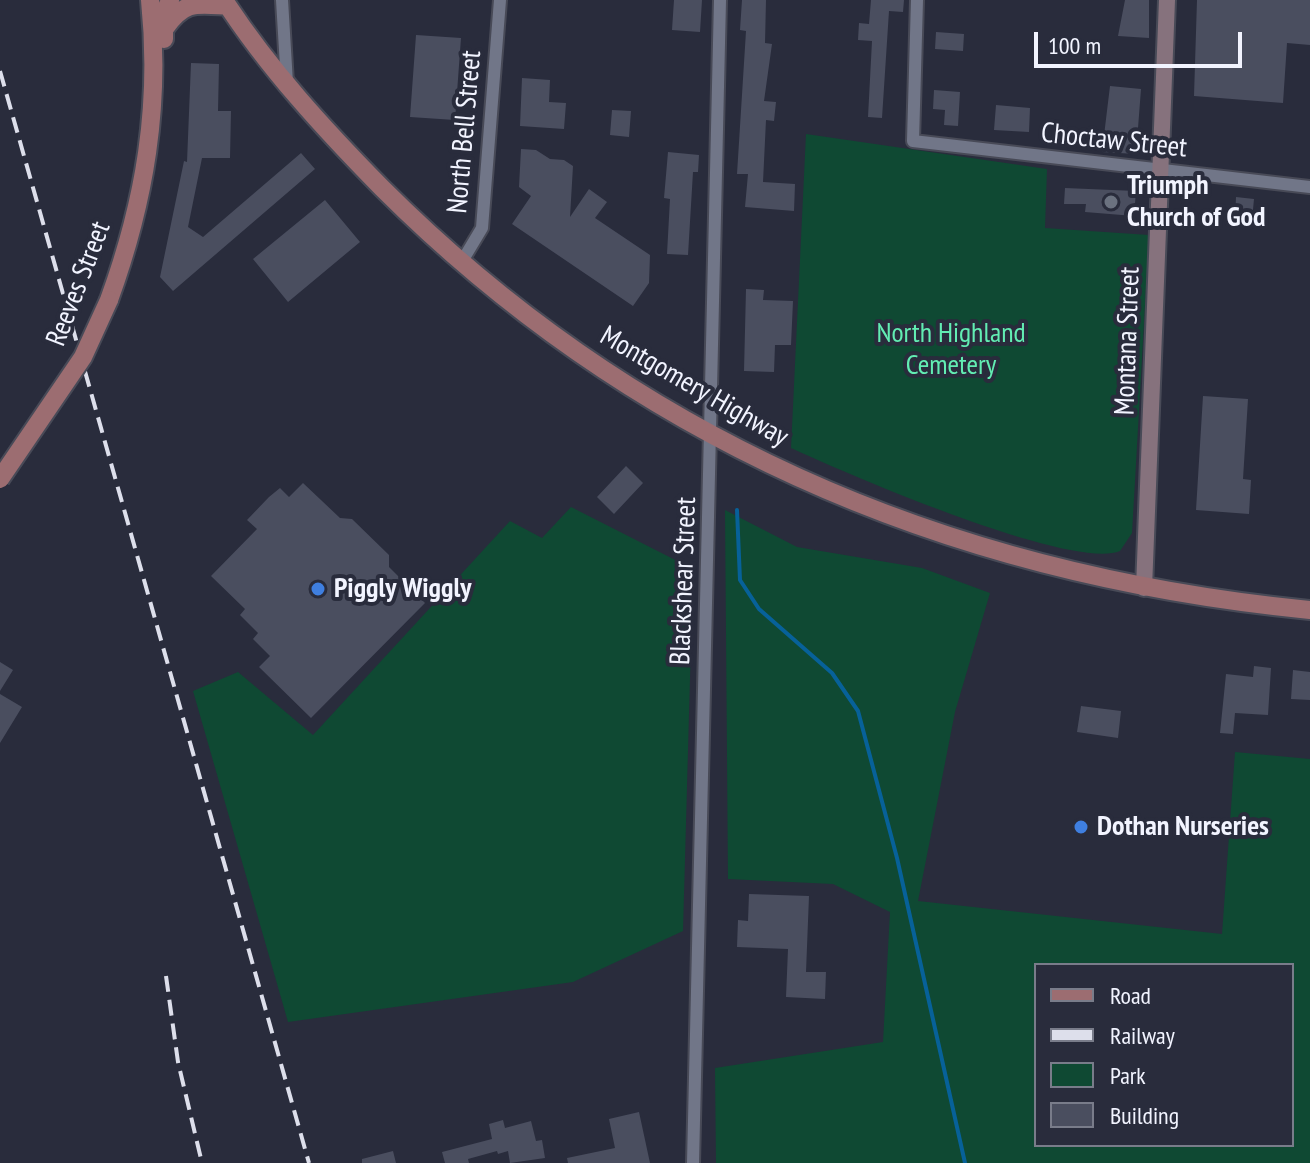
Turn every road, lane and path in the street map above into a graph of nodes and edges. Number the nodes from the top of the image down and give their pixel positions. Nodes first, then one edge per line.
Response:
1 (170, 0) edge
2 (282, 0) edge
3 (500, 0) edge
4 (720, 0) edge
5 (917, 0) edge
6 (1167, 0) edge
7 (151, 1) edge
8 (226, 3) edge
9 (163, 31) junction
10 (287, 83) junction
11 (156, 88) junction
12 (1161, 171) junction
13 (1310, 187) edge
14 (461, 263) junction
15 (712, 437) junction
16 (0, 479) edge
17 (1144, 588) junction
18 (1310, 610) edge
19 (693, 1163) edge

1 - 9 main road, Reeves Street
2 - 10 street
3 - 14 street, North Bell Street
4 - 15 street, Blackshear Street
5 - 12 street, Choctaw Street
6 - 12 street, Montana Street
7 - 11 main road, Reeves Street
8 - 9 main road
8 - 10 main road, Montgomery Highway
9 - 11 main road, Reeves Street
10 - 14 main road, Montgomery Highway
11 - 16 main road, Reeves Street, bridge
12 - 13 street, Choctaw Street
12 - 17 street, Montana Street
14 - 15 main road, Montgomery Highway
15 - 17 main road, Montgomery Highway
15 - 19 street, Blackshear Street
17 - 18 main road, Montgomery Highway

